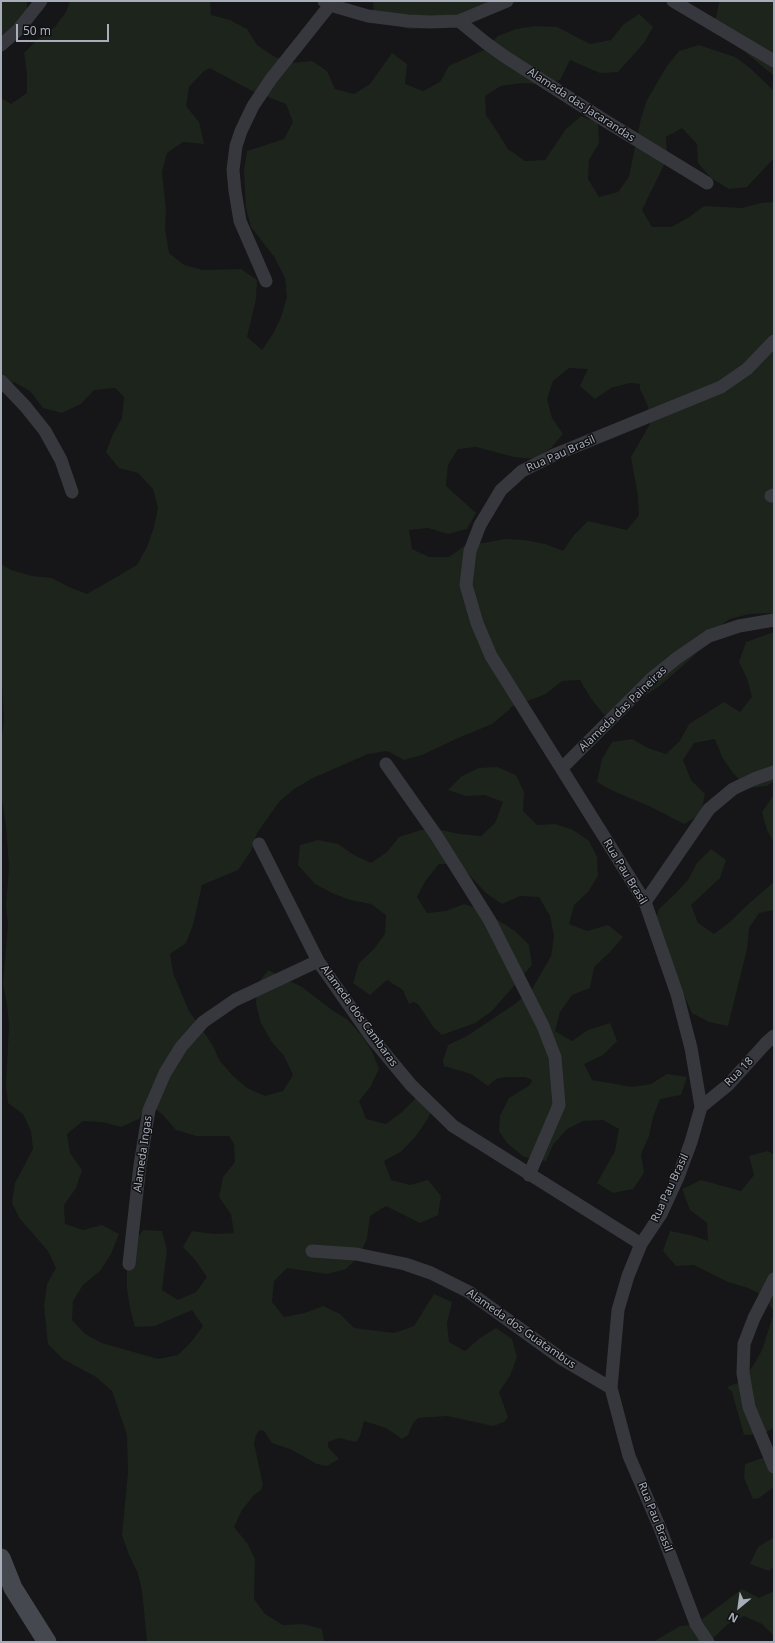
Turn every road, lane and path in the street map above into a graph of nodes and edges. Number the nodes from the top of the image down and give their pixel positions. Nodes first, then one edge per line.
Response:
1 (41, 1) edge
2 (507, 1) edge
3 (673, 1) edge
4 (327, 3) edge
5 (459, 21) junction
6 (1, 45) edge
7 (774, 61) edge
8 (707, 183) dead end
9 (266, 281) dead end
10 (774, 341) edge
11 (1, 382) edge
12 (72, 492) dead end
13 (774, 620) edge
14 (386, 764) dead end
15 (562, 768) junction
16 (774, 772) edge
17 (259, 844) dead end
18 (645, 902) junction
19 (318, 960) junction
20 (774, 1036) edge
21 (702, 1107) junction
22 (529, 1175) junction
23 (641, 1244) junction
24 (312, 1251) dead end
25 (129, 1264) dead end
26 (774, 1279) edge
27 (611, 1388) junction
28 (774, 1467) edge
29 (1, 1558) edge
30 (47, 1642) edge
31 (708, 1642) edge

1 - 6 street
2 - 5 street
3 - 7 street
4 - 5 street
4 - 9 street
5 - 8 street, Alameda das Jacarandas
10 - 15 street, Rua Pau Brasil
11 - 12 street
13 - 15 street, Alameda das Paineiras
14 - 22 street
15 - 18 street, Rua Pau Brasil
16 - 18 street
17 - 19 street, Alameda dos Cambaras
18 - 21 street, Rua Pau Brasil
19 - 22 street, Alameda dos Cambaras
19 - 25 street, Alameda Ingas
20 - 21 street, Rua 18
21 - 23 street, Rua Pau Brasil
22 - 23 street, Alameda dos Cambaras
23 - 27 street, Rua Pau Brasil
24 - 27 street, Alameda dos Guatambus
26 - 28 street
27 - 31 street, Rua Pau Brasil
29 - 30 main road

